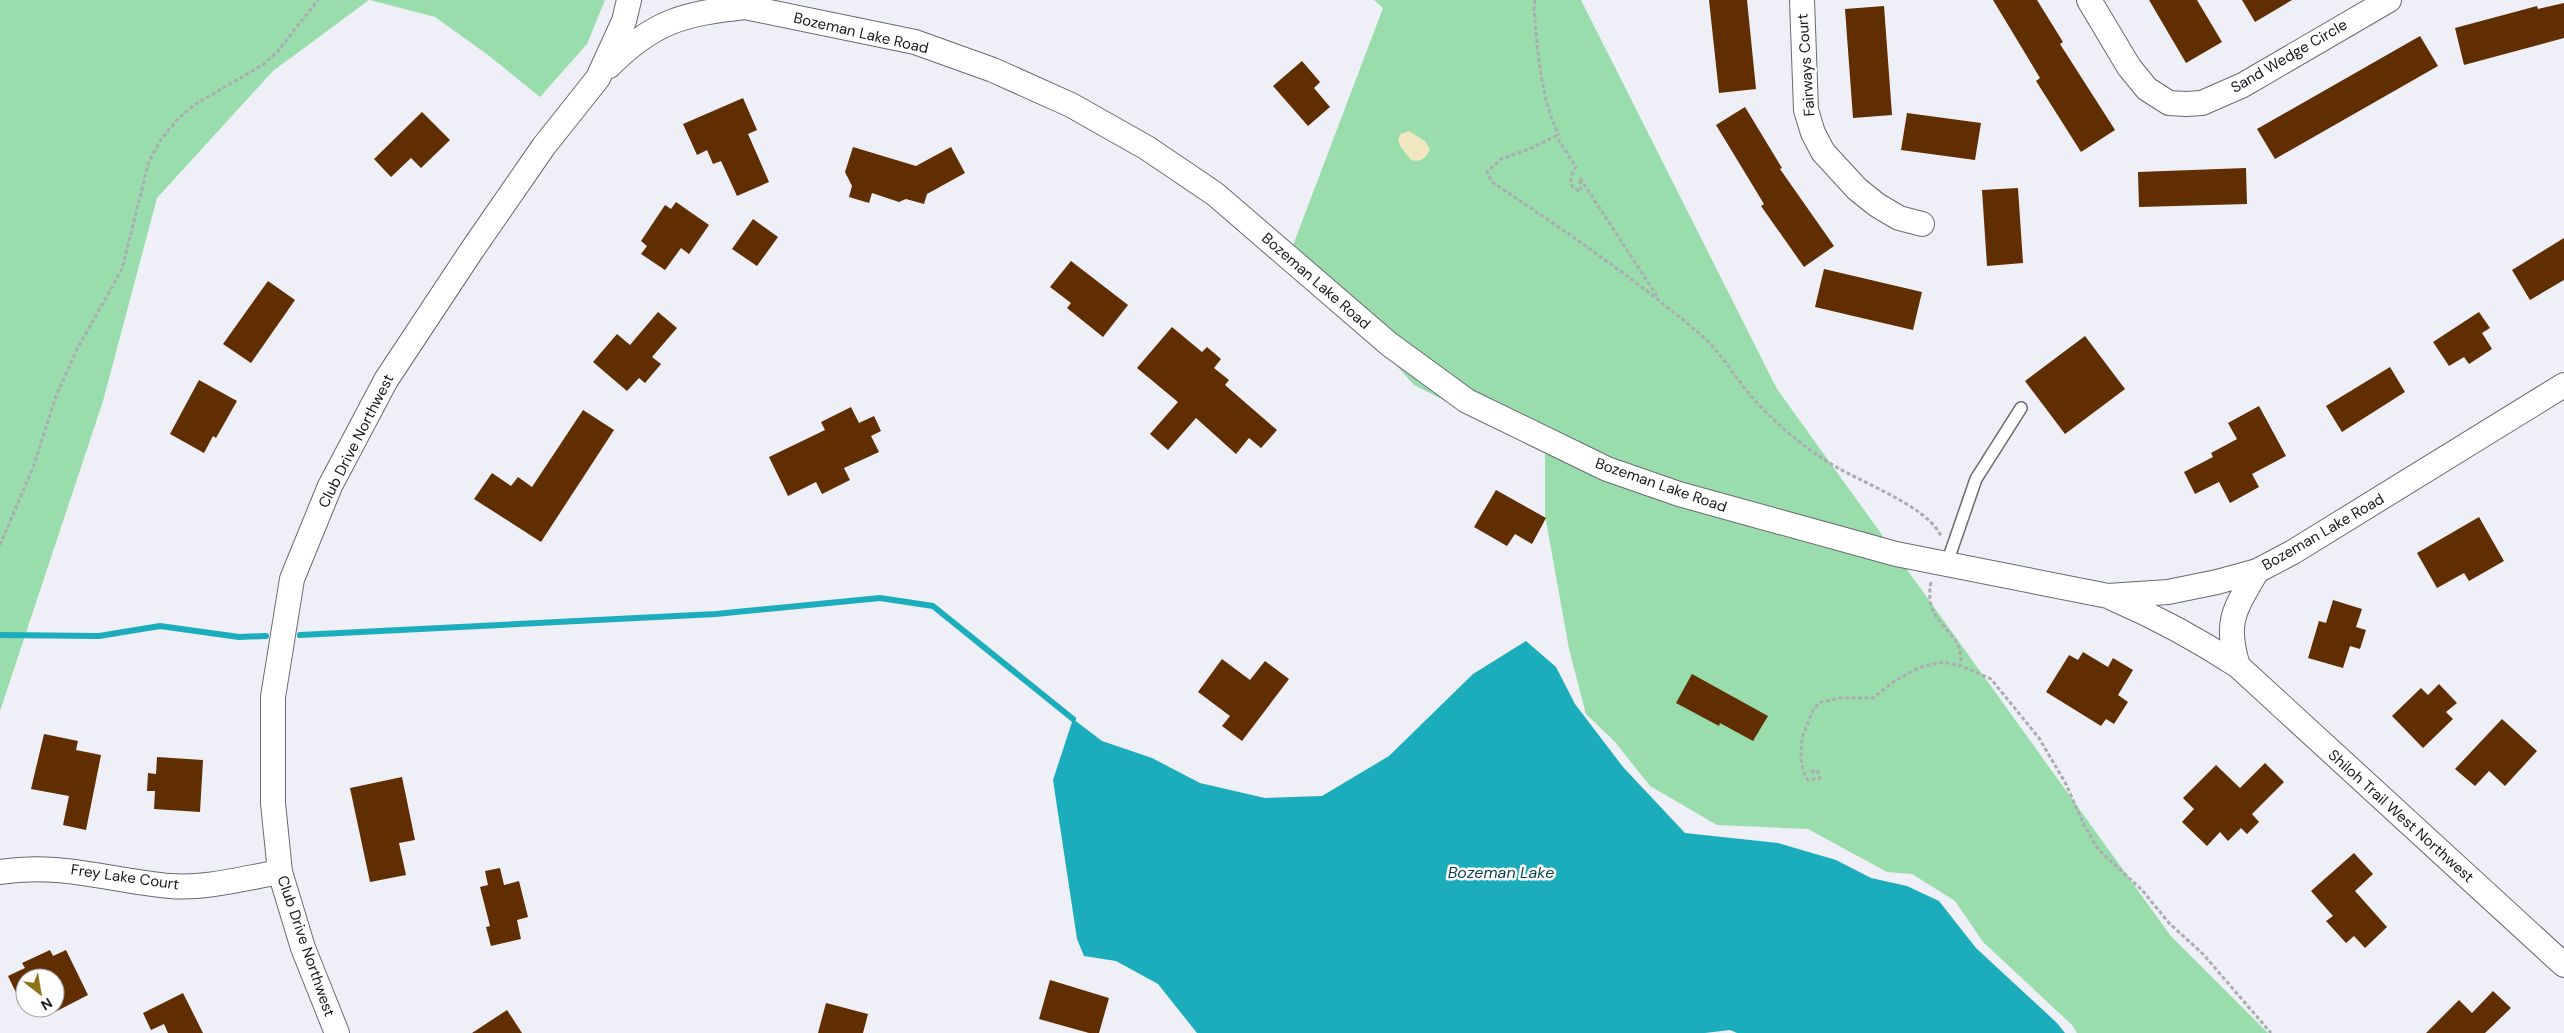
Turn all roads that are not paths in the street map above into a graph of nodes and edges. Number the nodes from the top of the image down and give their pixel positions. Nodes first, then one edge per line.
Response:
1 (629, 0) edge
2 (1802, 0) edge
3 (2089, 0) edge
4 (2389, 0) edge
5 (740, 4) edge
6 (598, 78) junction
7 (1922, 224) dead end
8 (2564, 385) edge
9 (2021, 408) dead end
10 (1941, 561) junction
11 (2257, 571) junction
12 (2108, 596) junction
13 (2238, 666) junction
14 (0, 872) edge
15 (280, 872) junction
16 (2564, 965) edge
17 (337, 1033) edge

1 - 6 street, Club Drive Northwest
2 - 7 street, Fairways Court
3 - 4 street, Sand Wedge Circle
5 - 6 street, Club Drive Northwest
5 - 10 street, Bozeman Lake Road
6 - 15 street, Club Drive Northwest
8 - 11 street, Bozeman Lake Road
9 - 10 lane
10 - 12 street, Bozeman Lake Road
11 - 12 street, Bozeman Lake Road
11 - 13 street
12 - 13 street, Shiloh Trail West Northwest
13 - 16 street, Shiloh Trail West Northwest
14 - 15 street, Frey Lake Court
15 - 17 street, Club Drive Northwest

